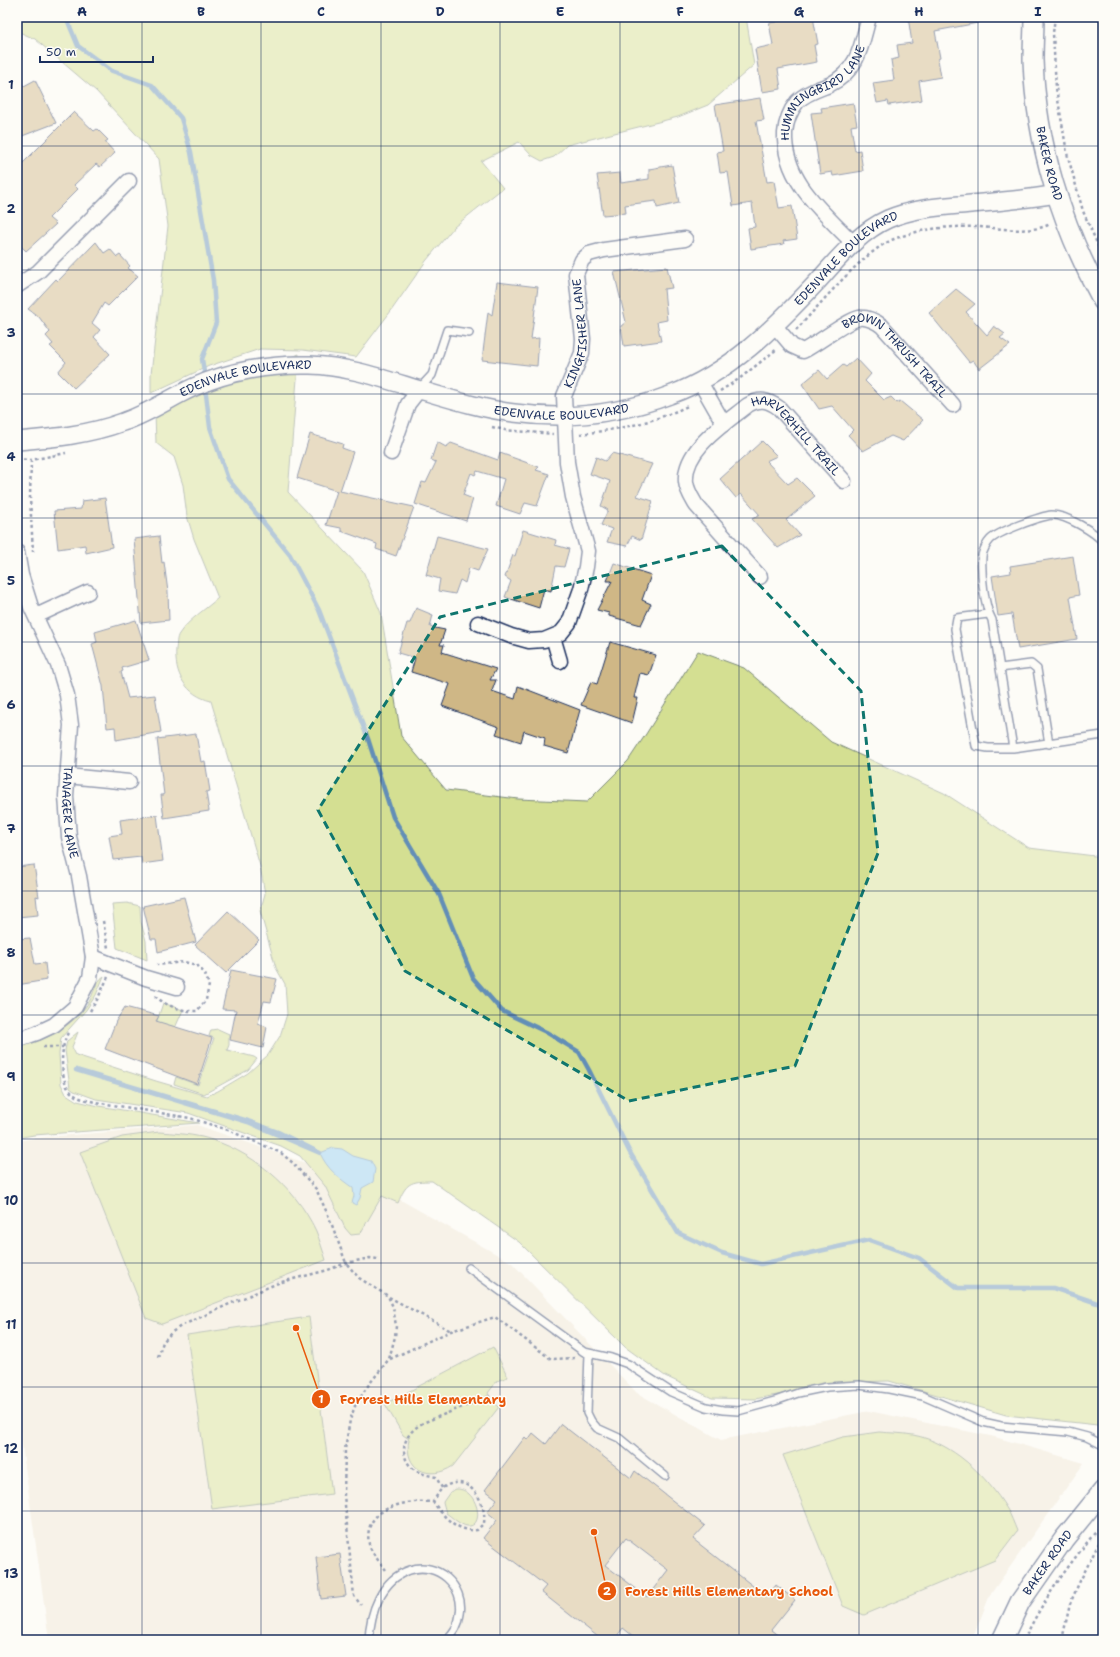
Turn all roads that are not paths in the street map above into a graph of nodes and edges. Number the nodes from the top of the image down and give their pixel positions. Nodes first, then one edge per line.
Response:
1 (869, 17) edge
2 (1034, 17) edge
3 (129, 181) dead end
4 (1056, 194) junction
5 (685, 239) dead end
6 (853, 243) junction
7 (17, 286) edge
8 (1103, 301) edge
9 (775, 326) junction
10 (469, 333) dead end
11 (700, 382) junction
12 (419, 390) junction
13 (953, 405) dead end
14 (565, 416) junction
15 (724, 424) junction
16 (17, 441) edge
17 (391, 453) dead end
18 (844, 481) dead end
19 (1103, 542) edge
20 (17, 552) edge
21 (760, 577) dead end
22 (88, 592) dead end
23 (988, 614) junction
24 (36, 616) junction
25 (478, 623) dead end
26 (553, 637) junction
27 (560, 661) dead end
28 (1000, 668) junction
29 (1103, 735) edge
30 (1049, 744) junction
31 (1013, 748) junction
32 (67, 776) junction
33 (129, 782) dead end
34 (93, 957) junction
35 (177, 986) dead end
36 (17, 1040) edge
37 (469, 1268) dead end
38 (587, 1353) junction
39 (1103, 1444) edge
40 (665, 1476) dead end
41 (1103, 1491) edge
42 (369, 1640) edge
43 (446, 1640) edge
44 (1002, 1640) edge

1 - 6 street, HUMMINGBIRD LANE
2 - 4 main road, BAKER ROAD
3 - 7 street
4 - 6 street, EDENVALE BOULEVARD
4 - 8 main road, BAKER ROAD
5 - 14 street, KINGFISHER LANE
6 - 9 street, EDENVALE BOULEVARD
9 - 11 street, EDENVALE BOULEVARD
9 - 13 street, BROWN THRUSH TRAIL
10 - 12 lane
11 - 14 street, EDENVALE BOULEVARD
11 - 15 street
12 - 14 street, EDENVALE BOULEVARD
12 - 16 street, EDENVALE BOULEVARD
12 - 17 street
14 - 26 street, KINGFISHER LANE
15 - 18 street, HARVERHILL TRAIL
15 - 21 street, HARVERHILL TRAIL
19 - 23 lane
20 - 24 street, TANAGER LANE
22 - 24 street
23 - 28 lane
23 - 31 lane
24 - 32 street, TANAGER LANE
25 - 26 street, KINGFISHER LANE
26 - 27 street
28 - 30 lane
28 - 31 lane
29 - 30 lane
30 - 31 lane
32 - 33 street
32 - 34 street, TANAGER LANE
34 - 35 street
34 - 36 street, TANAGER LANE
37 - 38 lane
38 - 39 lane
38 - 40 lane
41 - 44 main road, BAKER ROAD
42 - 43 lane

